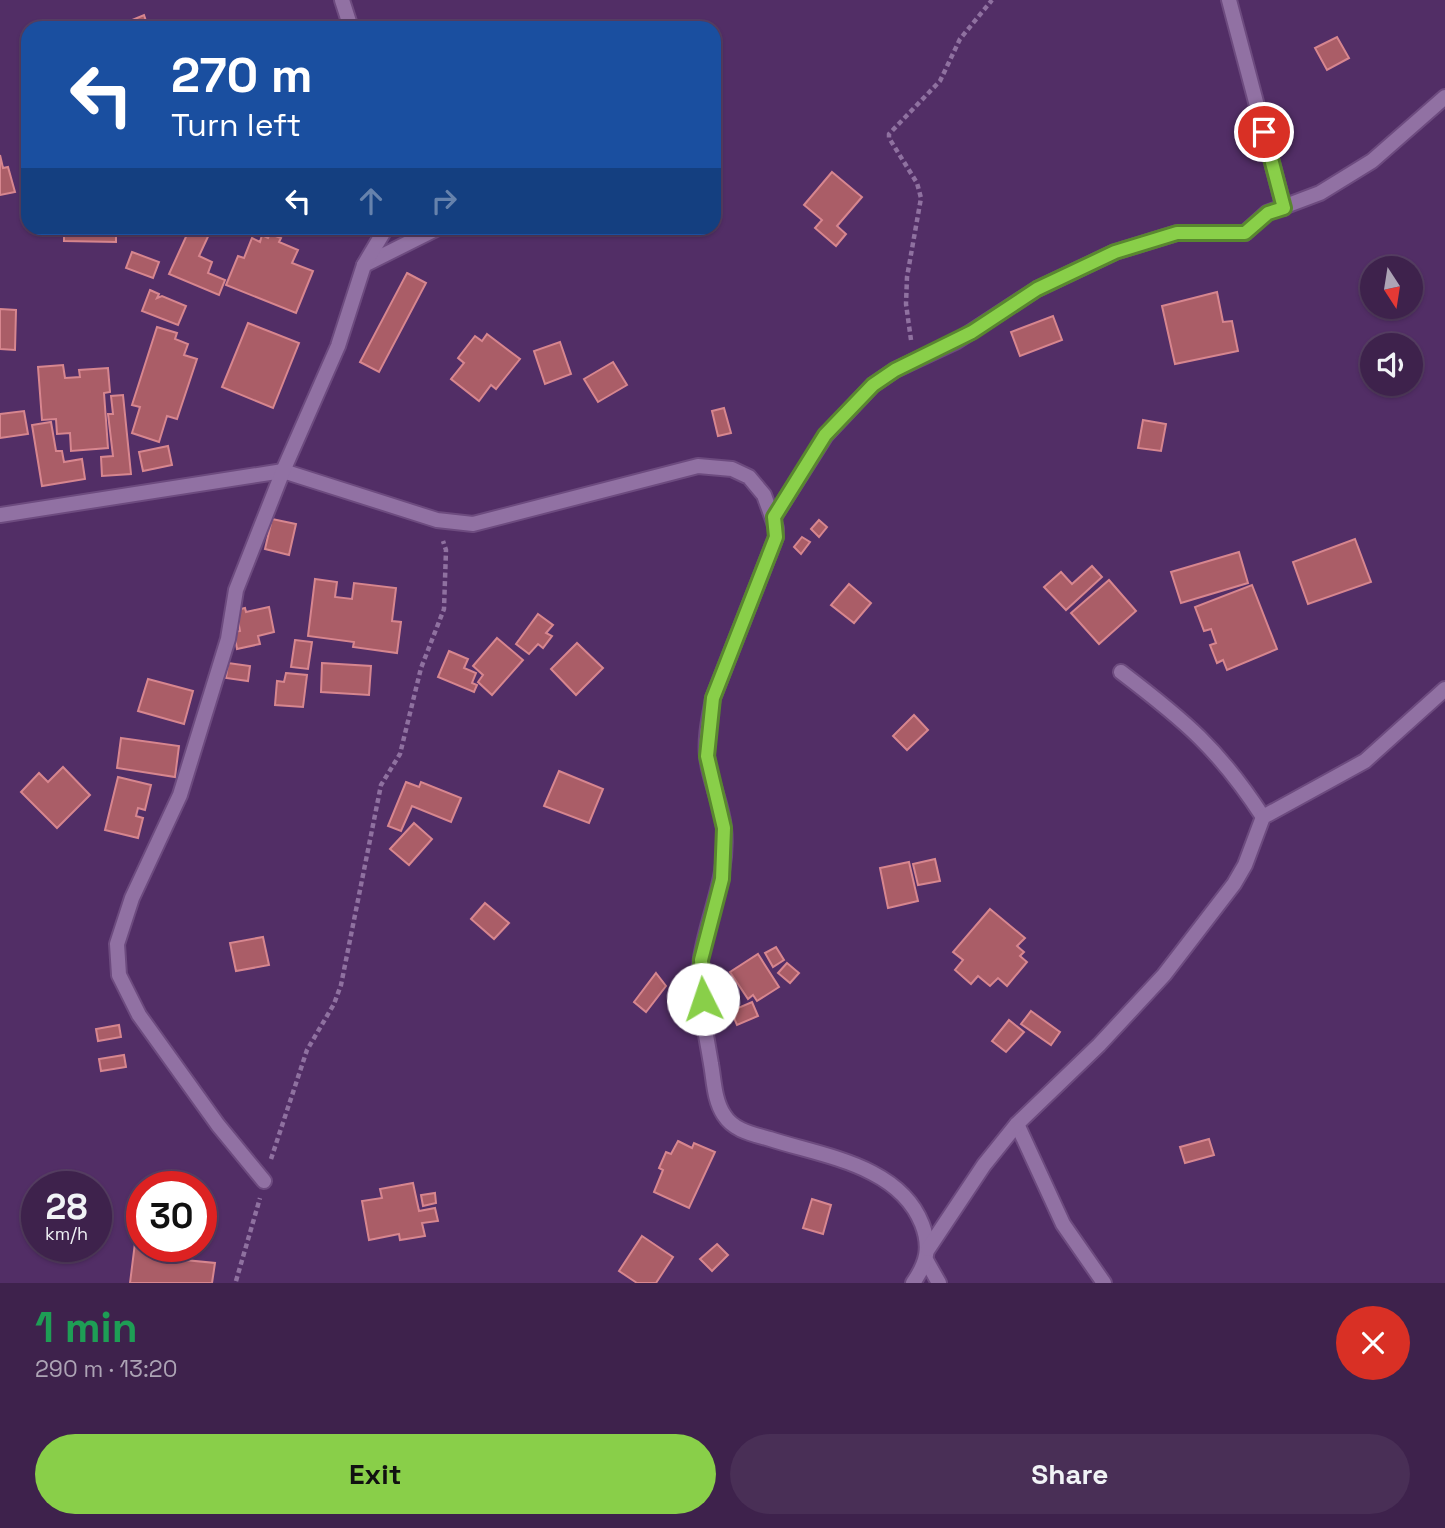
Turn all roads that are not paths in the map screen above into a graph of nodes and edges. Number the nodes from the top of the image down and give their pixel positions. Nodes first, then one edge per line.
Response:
1 (342, 0) edge
2 (1229, 0) edge
3 (349, 21) edge
4 (1445, 97) edge
5 (1284, 208) junction
6 (382, 235) edge
7 (424, 235) edge
8 (364, 265) junction
9 (283, 471) junction
10 (0, 514) edge
11 (774, 517) junction
12 (1121, 672) dead end
13 (1445, 689) edge
14 (1263, 817) junction
15 (1017, 1124) junction
16 (264, 1181) road end
17 (927, 1254) junction
18 (913, 1283) edge
19 (939, 1283) edge
20 (1104, 1283) edge

1 - 3 street
2 - 5 street
4 - 5 street
5 - 11 street
6 - 8 street
7 - 8 street
8 - 9 street
9 - 10 street
9 - 11 street
9 - 16 street
11 - 17 street
12 - 14 street
13 - 14 street
14 - 15 street
15 - 17 street
15 - 20 street
17 - 18 street
17 - 19 street

